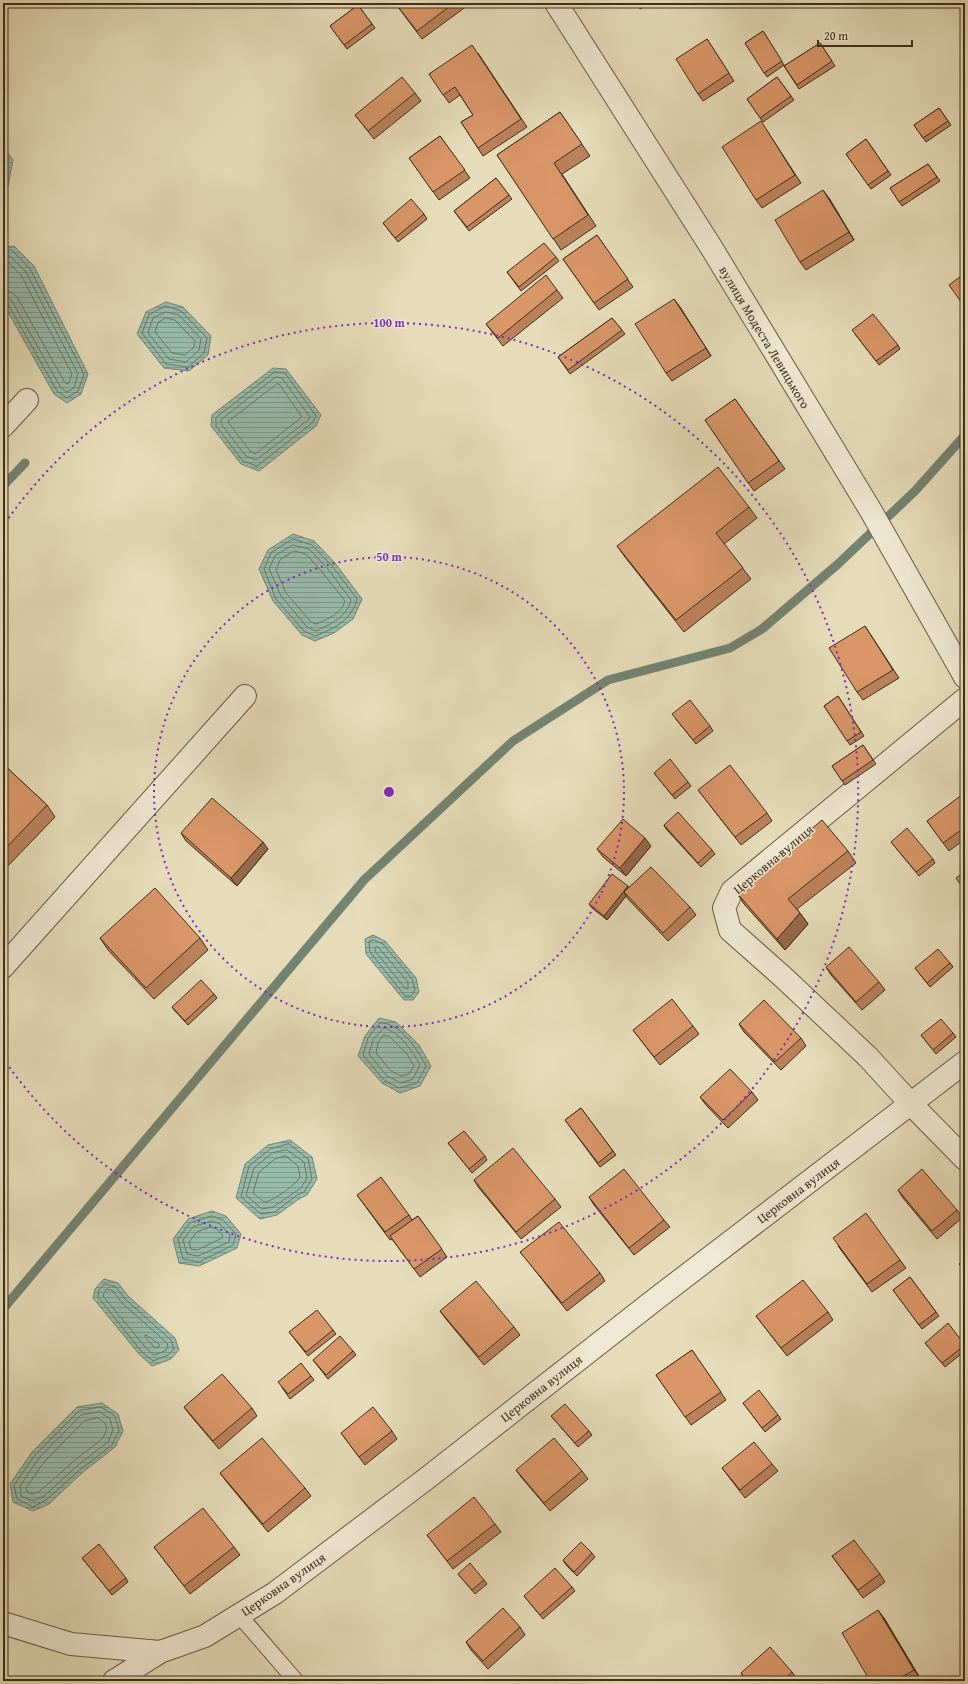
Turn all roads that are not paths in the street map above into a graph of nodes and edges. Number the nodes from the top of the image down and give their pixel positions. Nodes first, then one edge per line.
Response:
1 (556, 3) edge
2 (27, 400) dead end
3 (3, 426) edge
4 (965, 677) edge
5 (245, 696) dead end
6 (965, 699) edge
7 (3, 967) edge
8 (965, 1062) edge
9 (911, 1104) junction
10 (965, 1159) edge
11 (239, 1615) junction
12 (3, 1623) edge
13 (160, 1652) junction
14 (114, 1681) edge
15 (296, 1681) edge

1 - 4 street, вулиця Модеста Левицького
2 - 3 street
5 - 7 street
6 - 9 street, Церковна вулиця
8 - 9 street, Церковна вулиця
9 - 10 street, Церковна вулиця
9 - 11 street, Церковна вулиця
11 - 13 street, Церковна вулиця
11 - 15 lane
12 - 13 street
13 - 14 street

